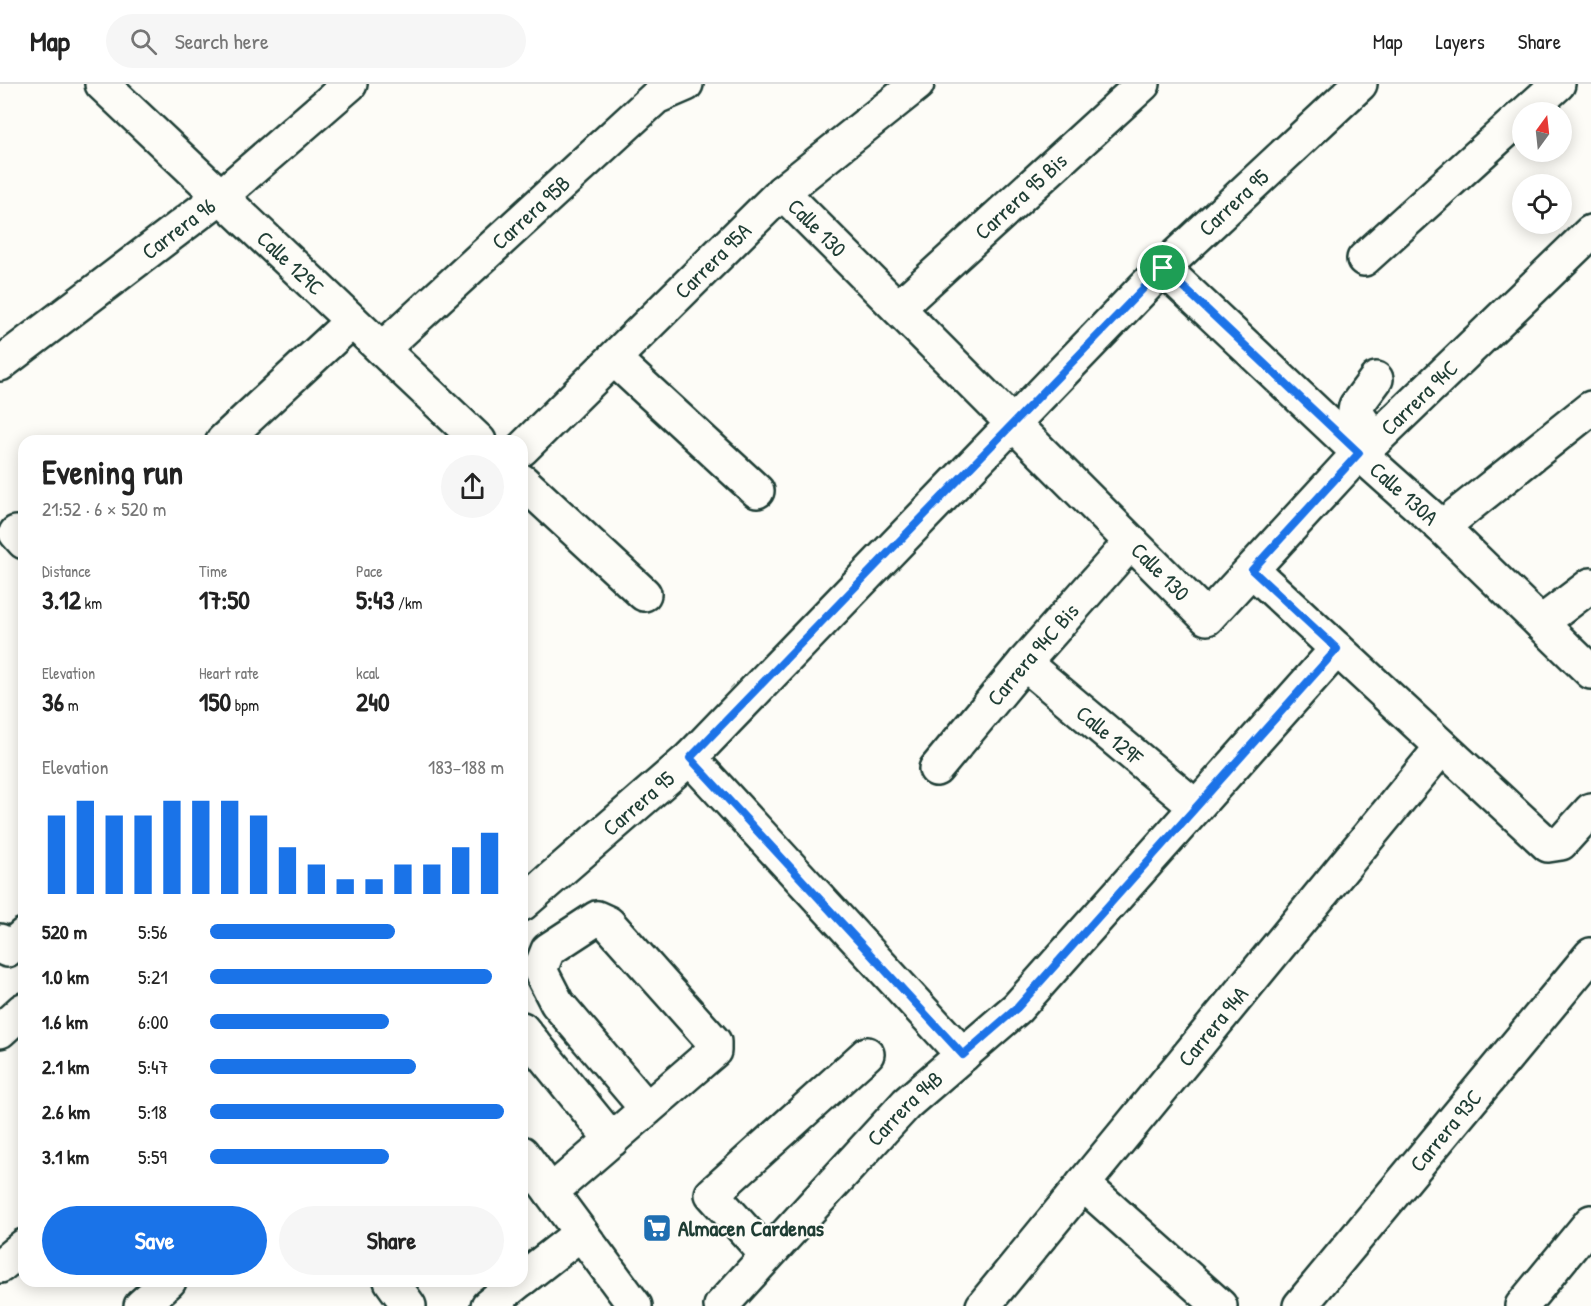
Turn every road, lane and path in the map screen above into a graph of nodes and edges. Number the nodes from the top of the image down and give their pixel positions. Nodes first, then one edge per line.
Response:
1 (102, 84) edge
2 (350, 84) edge
3 (686, 84) edge
4 (917, 84) edge
5 (1143, 84) edge
6 (1360, 84) edge
7 (1558, 84) edge
8 (1538, 102) edge
9 (1512, 125) edge
10 (782, 192) junction
11 (221, 196) junction
12 (1591, 232) edge
13 (1364, 259) dead end
14 (1163, 268) junction
15 (898, 308) junction
16 (352, 321) junction
17 (382, 349) junction
18 (614, 359) junction
19 (0, 364) edge
20 (1376, 379) dead end
21 (1591, 408) edge
22 (1013, 423) junction
23 (229, 435) edge
24 (473, 435) edge
25 (528, 443) edge
26 (1367, 446) junction
27 (528, 487) edge
28 (758, 491) dead end
29 (1442, 526) junction
30 (1131, 542) junction
31 (1252, 570) junction
32 (1591, 585) edge
33 (644, 594) dead end
34 (1541, 623) junction
35 (1337, 649) junction
36 (1024, 663) junction
37 (1591, 672) edge
38 (1442, 747) junction
39 (690, 758) junction
40 (936, 769) dead end
41 (1196, 807) junction
42 (1591, 810) edge
43 (528, 898) edge
44 (1591, 955) edge
45 (18, 1015) edge
46 (0, 1031) edge
47 (528, 1036) edge
48 (867, 1054) dead end
49 (963, 1055) junction
50 (646, 1109) junction
51 (612, 1140) junction
52 (528, 1161) edge
53 (1083, 1184) junction
54 (551, 1192) junction
55 (1591, 1222) edge
56 (581, 1233) junction
57 (18, 1251) edge
58 (767, 1255) junction
59 (0, 1266) edge
60 (528, 1275) edge
61 (162, 1287) edge
62 (395, 1287) edge
63 (512, 1287) edge
64 (141, 1306) edge
65 (409, 1306) edge
66 (488, 1306) edge
67 (635, 1306) edge
68 (721, 1306) edge
69 (983, 1306) edge
70 (1220, 1306) edge
71 (1300, 1306) edge
72 (1522, 1306) edge

1 - 11 street, Calle 129C
2 - 11 street, Carrera 96
3 - 17 street, Carrera 95B
4 - 10 street, Carrera 95A
5 - 15 street, Carrera 95 Bis
6 - 14 street, Carrera 95
7 - 8 street
9 - 13 street
10 - 15 street, Calle 130
10 - 18 street, Carrera 95A
11 - 16 street, Calle 129C
11 - 19 street, Carrera 96
12 - 26 street, Carrera 94C
14 - 22 street, Carrera 95
14 - 26 street, Calle 130A
15 - 22 street, Calle 130
16 - 17 street, Calle 129C
16 - 23 street
17 - 24 street, Calle 129C
18 - 25 street, Carrera 95A
18 - 28 street
20 - 26 street
21 - 29 street
22 - 30 street, Calle 130
22 - 39 street, Carrera 95
26 - 29 street, Calle 130A
26 - 31 street, Carrera 94C
27 - 33 street
29 - 34 street, Calle 130A
30 - 31 street, Calle 130
30 - 36 street, Carrera 94C Bis
31 - 35 street
32 - 34 street
34 - 37 street, Calle 130A
35 - 38 street
35 - 41 street, Carrera 94B
36 - 40 street, Carrera 94C Bis
36 - 41 street, Calle 129F
38 - 42 street
38 - 53 street, Carrera 94A
39 - 43 street, Carrera 95
39 - 49 street
41 - 49 street, Carrera 94B
44 - 71 street, Carrera 93C
45 - 46 street
47 - 51 street
48 - 58 street
49 - 58 street, Carrera 94B
50 - 50 street
50 - 51 street
51 - 54 street
52 - 54 street
53 - 69 street, Carrera 94A
53 - 70 street
54 - 56 street
55 - 72 street
56 - 60 street
56 - 67 street
57 - 59 street
58 - 68 street, Carrera 94B
61 - 64 street
62 - 65 street
63 - 66 street

